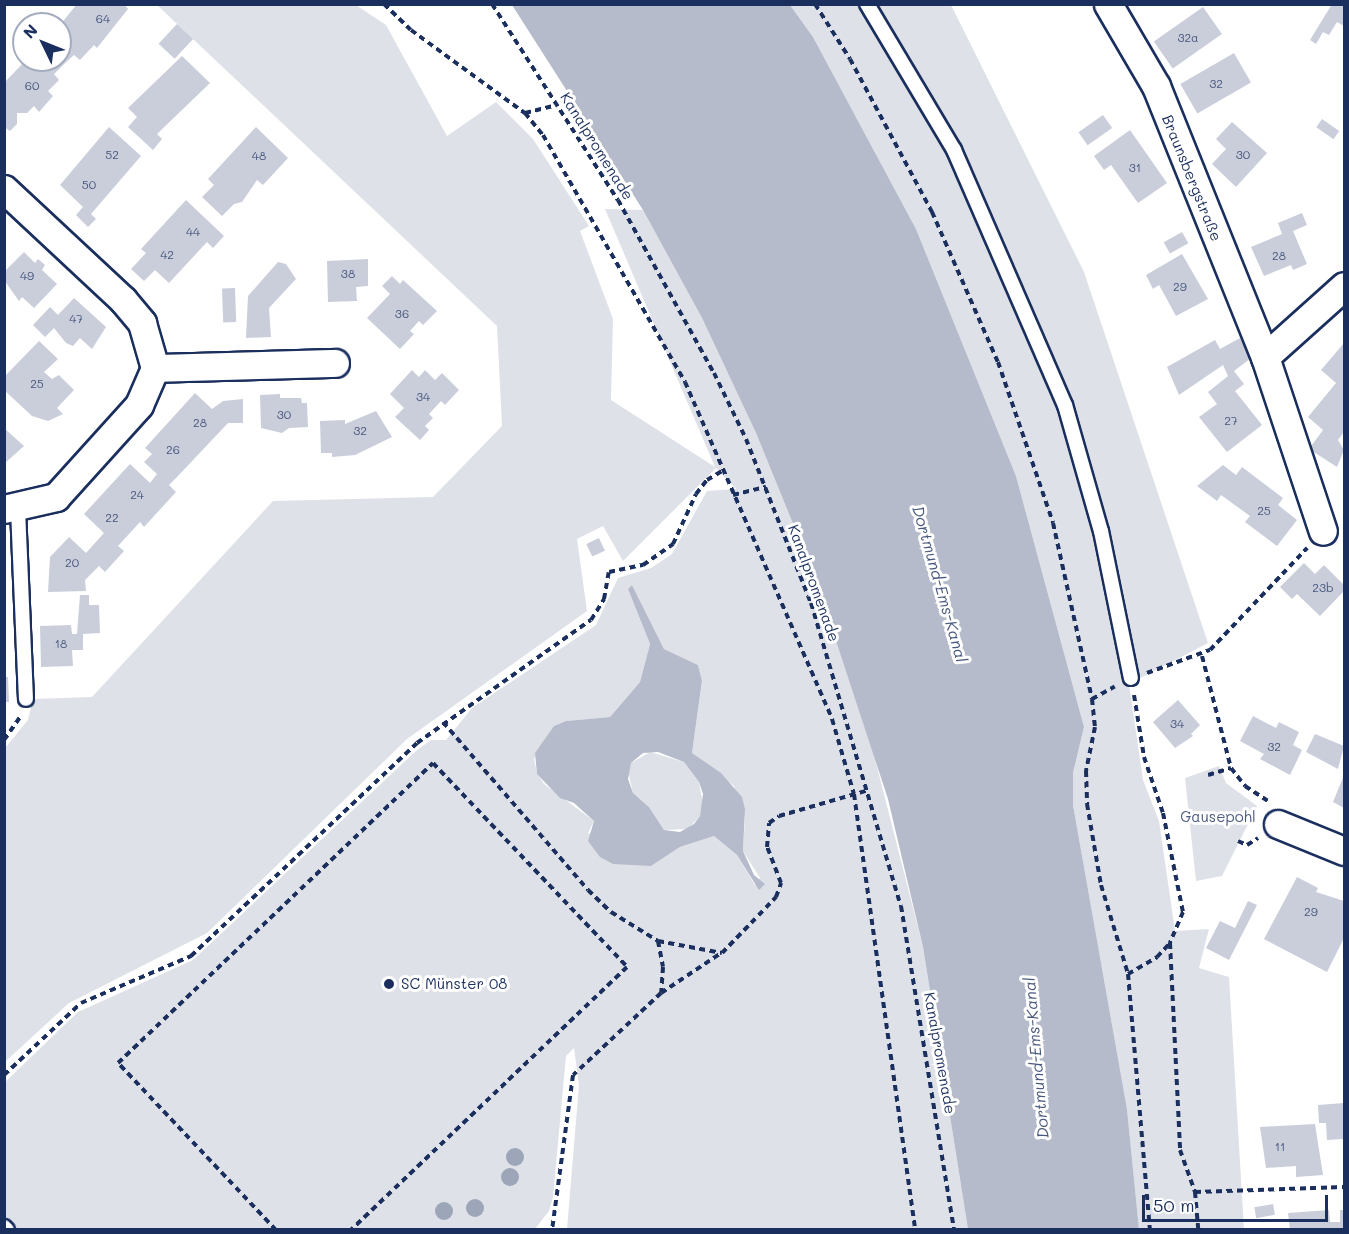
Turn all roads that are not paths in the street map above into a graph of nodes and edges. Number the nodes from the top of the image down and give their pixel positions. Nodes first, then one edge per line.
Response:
1 (867, 4) edge
2 (1108, 4) edge
3 (4, 189) edge
4 (1344, 286) edge
5 (1264, 357) junction
6 (335, 363) dead end
7 (155, 368) junction
8 (11, 509) edge
9 (1323, 531) road end
10 (1131, 678) road end
11 (26, 699) road end
12 (1278, 824) road end
13 (1344, 851) edge

1 - 10 lane
2 - 5 street, Braunsbergstraße
3 - 7 street
4 - 5 street
5 - 9 street, Braunsbergstraße
6 - 7 street
7 - 8 street
8 - 11 lane
12 - 13 street

